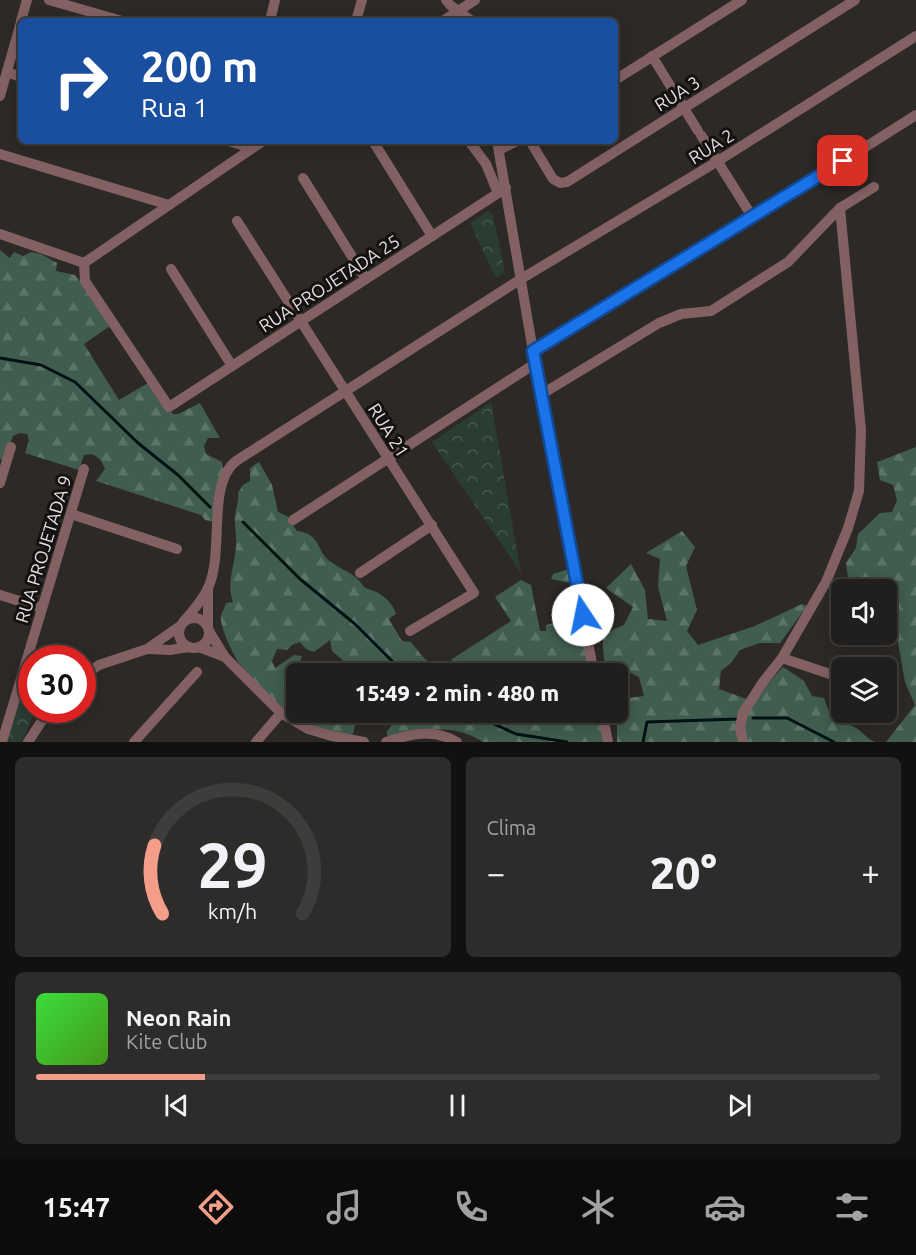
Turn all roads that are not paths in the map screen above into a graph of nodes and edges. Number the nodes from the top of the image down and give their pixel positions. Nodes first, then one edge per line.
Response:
1 (27, 0) edge
2 (49, 0) edge
3 (275, 0) edge
4 (362, 0) edge
5 (446, 0) edge
6 (475, 0) edge
7 (742, 0) edge
8 (855, 0) edge
9 (458, 11) junction
10 (22, 18) edge
11 (112, 18) edge
12 (271, 18) edge
13 (357, 18) edge
14 (448, 18) edge
15 (468, 18) edge
16 (18, 33) edge
17 (916, 36) edge
18 (652, 56) junction
19 (7, 72) junction
20 (18, 76) edge
21 (618, 78) edge
22 (0, 96) edge
23 (684, 108) junction
24 (916, 116) edge
25 (238, 144) edge
26 (258, 144) edge
27 (375, 144) edge
28 (472, 144) edge
29 (532, 144) edge
30 (498, 145) edge
31 (252, 148) junction
32 (0, 154) edge
33 (718, 161) junction
34 (303, 178) dead end
35 (874, 187) dead end
36 (502, 190) junction
37 (168, 205) junction
38 (840, 208) junction
39 (753, 218) junction
40 (237, 221) dead end
41 (0, 234) edge
42 (432, 236) junction
43 (84, 263) junction
44 (171, 269) dead end
45 (366, 279) junction
46 (520, 279) junction
47 (299, 322) junction
48 (533, 351) junction
49 (536, 363) junction
50 (232, 366) junction
51 (345, 390) junction
52 (542, 394) junction
53 (11, 447) dead end
54 (387, 459) junction
55 (84, 469) dead end
56 (0, 483) edge
57 (71, 514) junction
58 (293, 520) dead end
59 (432, 525) junction
60 (177, 549) dead end
61 (360, 573) dead end
62 (208, 589) junction
63 (0, 595) edge
64 (42, 608) junction
65 (182, 624) junction
66 (209, 628) junction
67 (410, 631) dead end
68 (194, 647) junction
69 (147, 649) junction
70 (225, 657) junction
71 (782, 658) junction
72 (592, 663) edge
73 (96, 667) edge
74 (197, 672) dead end
75 (831, 674) edge
76 (281, 714) junction
77 (39, 723) edge
78 (604, 723) edge
79 (2, 742) edge
80 (28, 742) edge
81 (134, 742) edge
82 (256, 742) edge
83 (364, 742) edge
84 (386, 742) edge
85 (457, 742) edge
86 (608, 742) edge
87 (743, 742) edge

1 - 10 street
2 - 11 street
3 - 12 street
4 - 13 street
5 - 9 street
6 - 9 street
7 - 18 street
8 - 23 street, RUA 3
9 - 14 street
9 - 15 street
16 - 19 street
17 - 33 street, RUA 2
18 - 21 street
18 - 23 street
19 - 20 street
19 - 22 street
23 - 29 street, RUA 3
23 - 33 street
24 - 39 street
25 - 31 street
26 - 31 street
27 - 42 street
28 - 36 street
30 - 36 street
31 - 37 street
32 - 37 street
33 - 39 street
33 - 46 street, RUA 2
34 - 45 street
35 - 38 street
36 - 42 street, RUA PROJETADA 25
36 - 46 street
37 - 43 street
38 - 52 street
38 - 71 street
39 - 48 street
40 - 47 street, RUA 21
41 - 43 street
42 - 45 street, RUA PROJETADA 25
43 - 50 street, RUA PROJETADA 25
44 - 50 street
45 - 47 street, RUA PROJETADA 25
46 - 48 street
46 - 51 street, RUA 2
47 - 50 street, RUA PROJETADA 25
47 - 51 street, RUA 21
48 - 49 street
49 - 52 street
49 - 54 street
51 - 54 street, RUA 21
51 - 62 street, RUA 2
52 - 72 street
53 - 56 street
54 - 58 street
54 - 59 street, RUA 21
55 - 57 street, RUA PROJETADA 9
57 - 60 street
57 - 64 street, RUA PROJETADA 9
59 - 61 street
59 - 67 street, RUA 21
62 - 65 street
62 - 66 street
63 - 64 street
64 - 79 street, RUA PROJETADA 9
65 - 66 street
65 - 68 street
65 - 69 street
66 - 68 street
66 - 70 street
68 - 69 street
68 - 70 street
69 - 73 street
70 - 76 street
71 - 75 street
71 - 87 street
74 - 81 street
76 - 82 street
76 - 83 street
77 - 80 street
78 - 86 street
84 - 85 street

